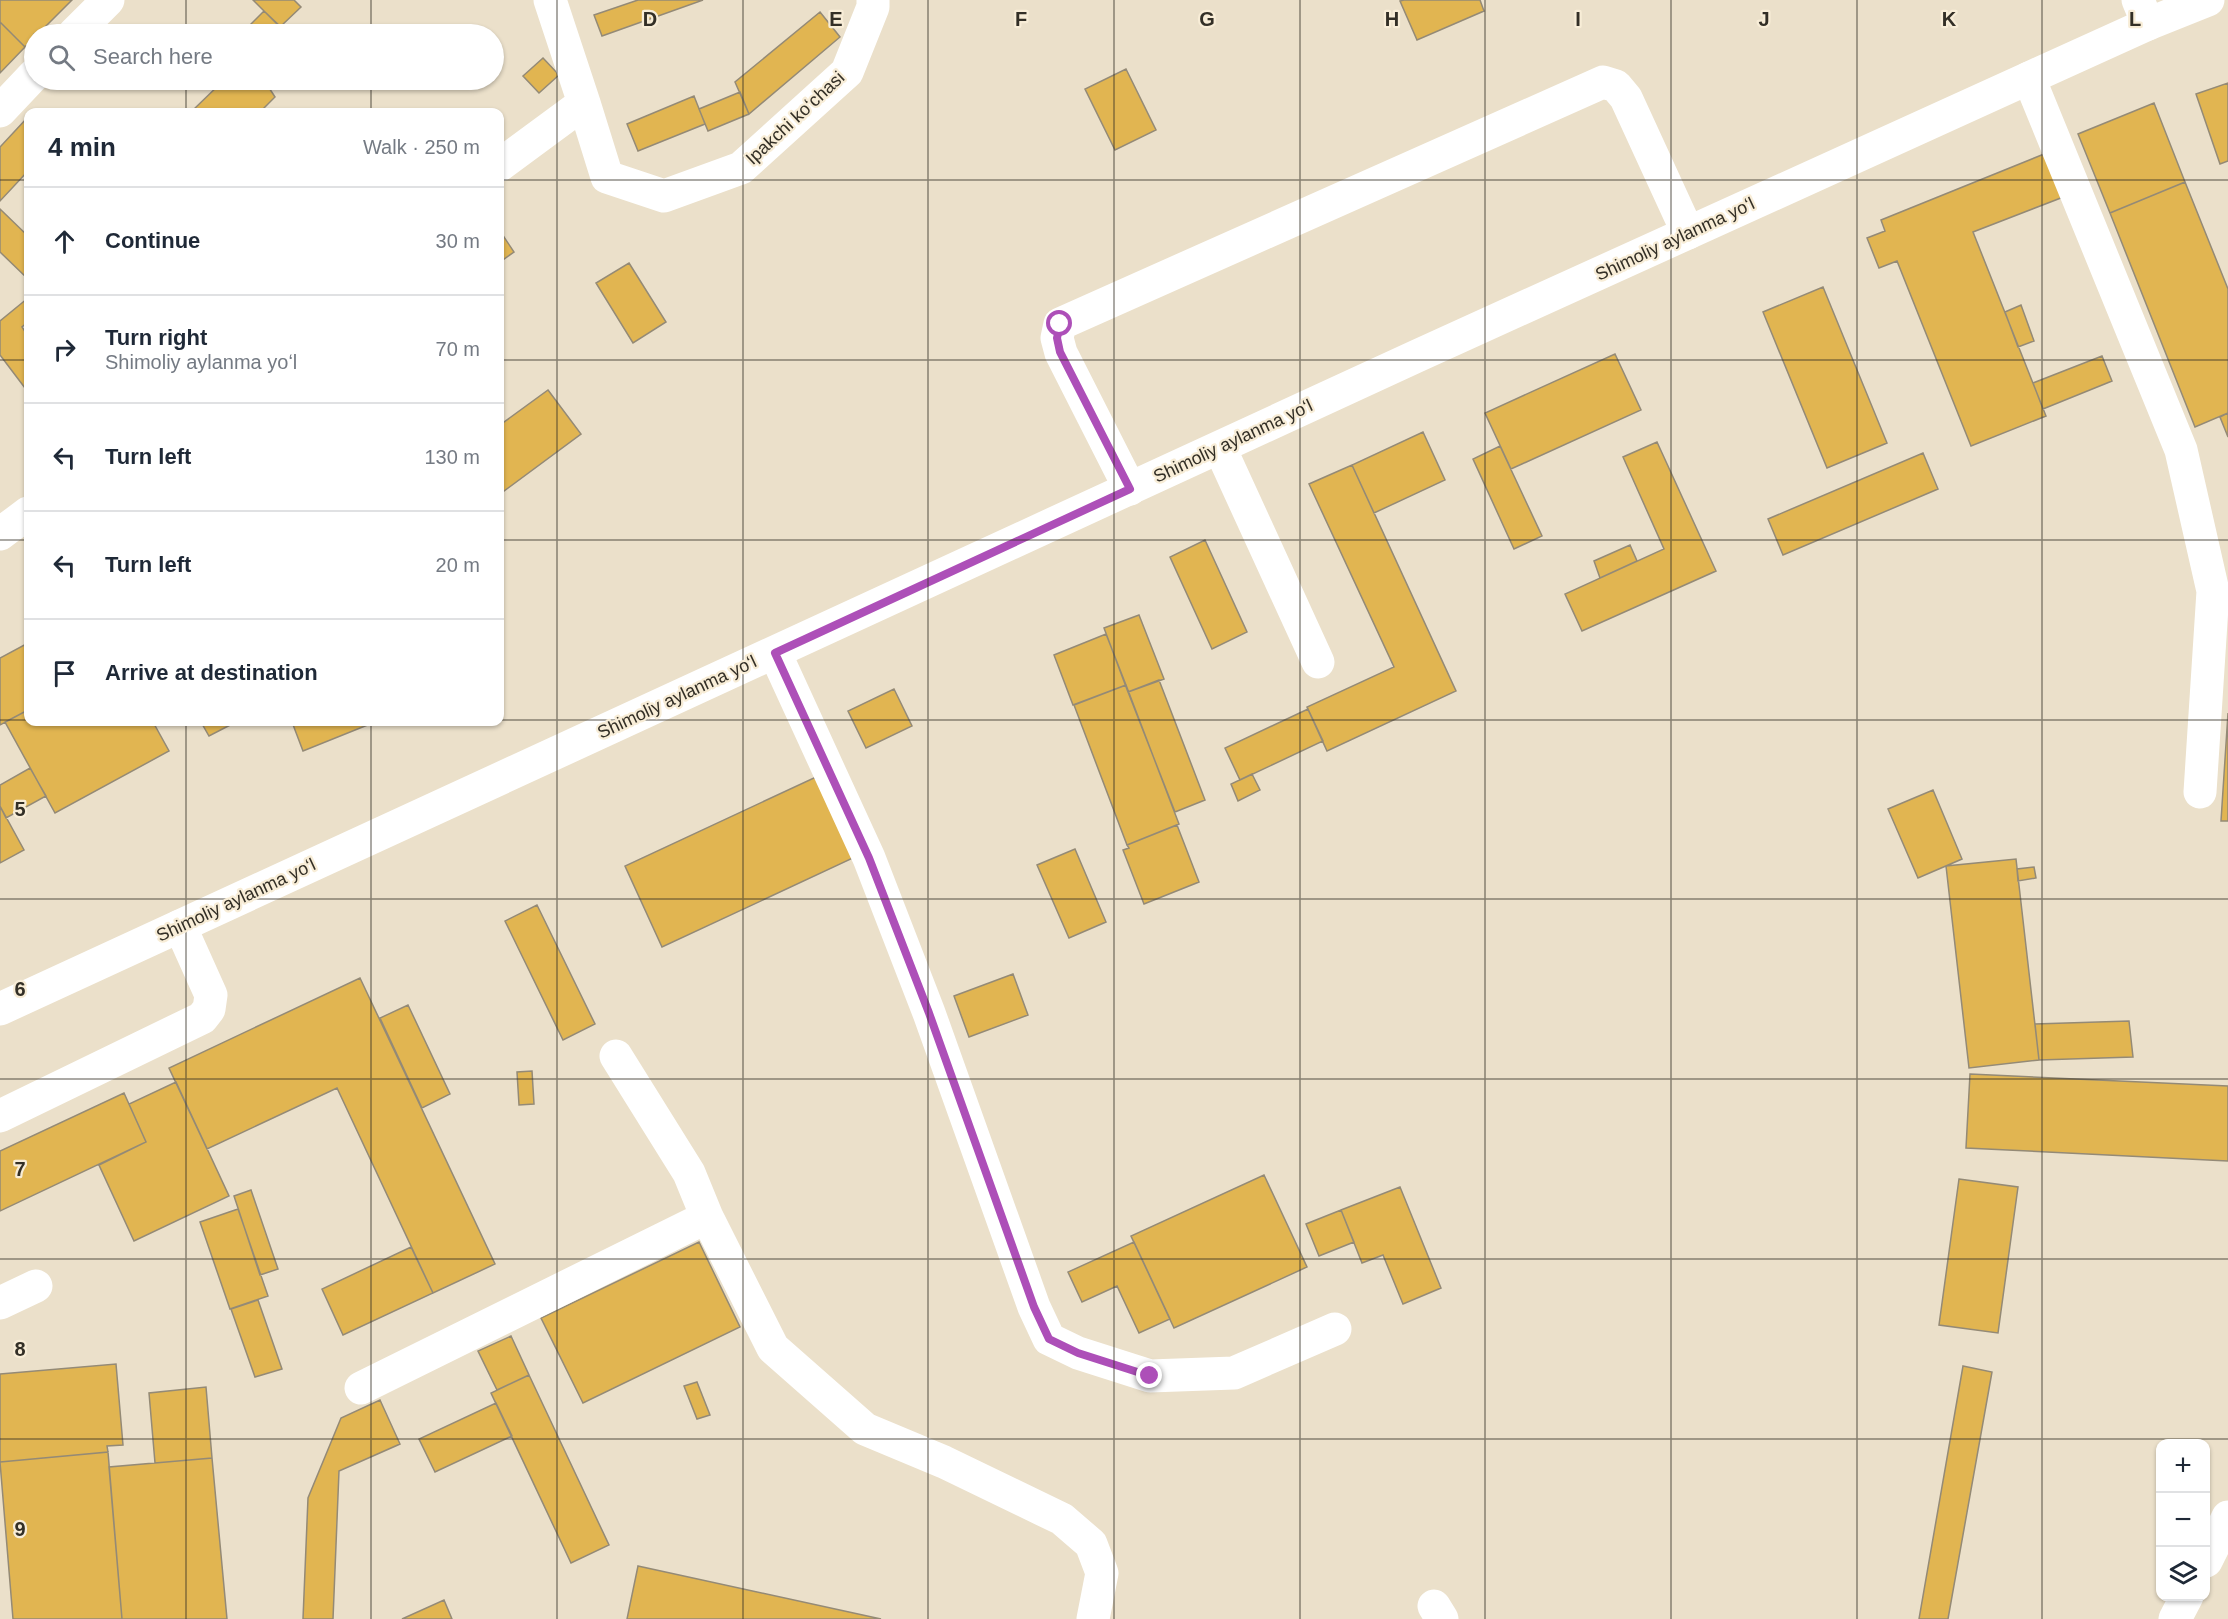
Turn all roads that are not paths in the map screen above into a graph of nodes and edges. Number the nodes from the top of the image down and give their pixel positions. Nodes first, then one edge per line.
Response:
1 (108, 0) edge
2 (550, 0) edge
3 (873, 0) edge
4 (2208, 0) edge
5 (2143, 12) edge
6 (84, 24) edge
7 (2029, 78) junction
8 (24, 86) edge
9 (584, 103) junction
10 (0, 111) edge
11 (504, 162) edge
12 (1688, 233) junction
13 (1220, 448) junction
14 (1130, 489) junction
15 (24, 516) edge
16 (0, 534) edge
17 (775, 653) junction
18 (1318, 662) dead end
19 (2200, 792) dead end
20 (180, 926) junction
21 (0, 1009) edge
22 (616, 1056) dead end
23 (0, 1116) edge
24 (707, 1217) junction
25 (36, 1286) dead end
26 (0, 1303) edge
27 (1335, 1329) dead end
28 (361, 1388) dead end
29 (2228, 1518) edge
30 (2210, 1552) edge
31 (2184, 1601) edge
32 (1094, 1619) edge
33 (2175, 1619) edge

1 - 6 main road
2 - 9 main road
3 - 9 main road, Ipakchi koʻchasi
4 - 5 main road, Shimoliy aylanma yoʻl
5 - 7 main road, Shimoliy aylanma yoʻl
7 - 12 main road, Shimoliy aylanma yoʻl
7 - 19 main road
8 - 10 main road
9 - 11 main road
12 - 13 main road, Shimoliy aylanma yoʻl
12 - 14 main road
13 - 14 main road, Shimoliy aylanma yoʻl
13 - 18 main road
14 - 17 main road, Shimoliy aylanma yoʻl
15 - 16 main road
17 - 20 main road, Shimoliy aylanma yoʻl
17 - 27 main road
20 - 21 main road, Shimoliy aylanma yoʻl
20 - 23 main road
22 - 24 main road
24 - 28 main road
24 - 32 main road
25 - 26 main road
29 - 30 main road
31 - 33 main road

